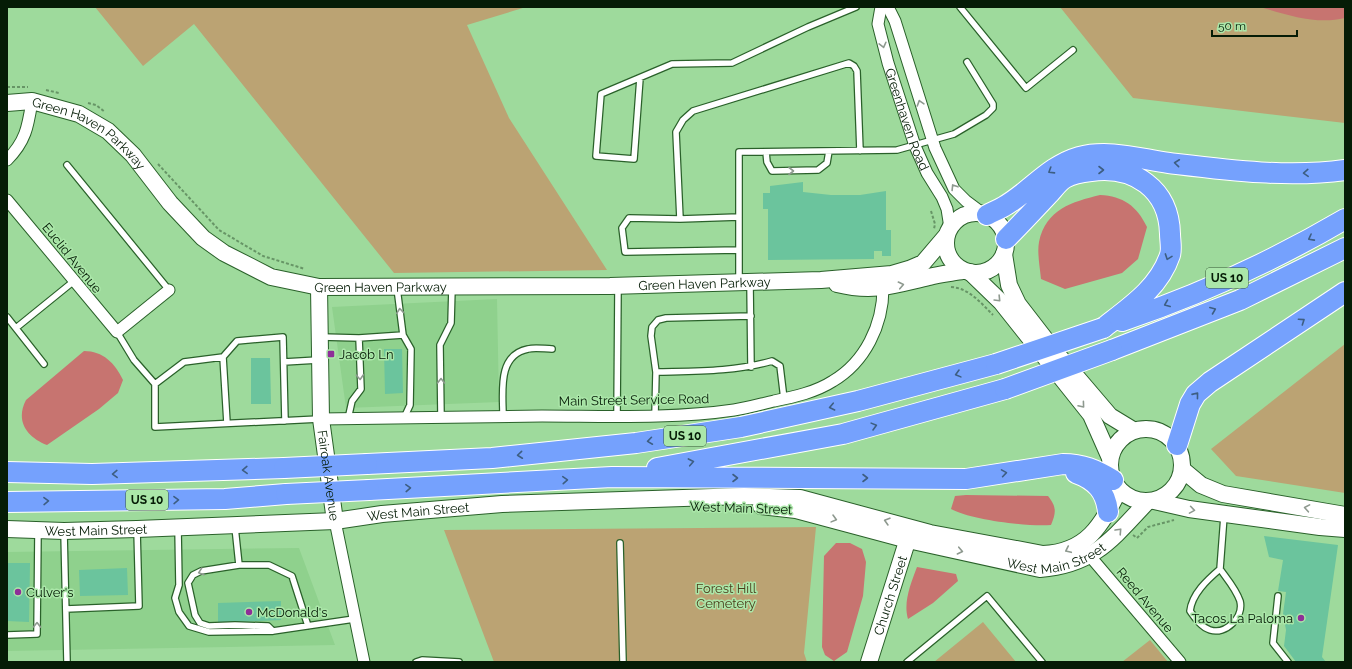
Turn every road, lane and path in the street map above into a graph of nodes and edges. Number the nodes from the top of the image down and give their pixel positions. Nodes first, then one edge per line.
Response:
1 (856, 7) edge
2 (880, 7) edge
3 (888, 7) edge
4 (960, 7) edge
5 (1073, 50) dead end
6 (967, 62) dead end
7 (640, 78) junction
8 (32, 101) junction
9 (7, 103) edge
10 (931, 140) junction
11 (915, 146) junction
12 (860, 150) junction
13 (829, 151) junction
14 (766, 152) junction
15 (7, 160) edge
16 (67, 165) dead end
17 (1345, 170) edge
18 (7, 200) edge
19 (985, 214) junction
20 (739, 216) junction
21 (680, 219) junction
22 (1345, 219) edge
23 (948, 232) junction
24 (1005, 247) junction
25 (1345, 248) edge
26 (739, 250) junction
27 (966, 272) junction
28 (822, 280) junction
29 (74, 281) junction
30 (745, 283) junction
31 (618, 285) junction
32 (319, 286) junction
33 (452, 286) junction
34 (397, 287) junction
35 (883, 288) junction
36 (169, 290) joint
37 (1345, 292) edge
38 (751, 316) junction
39 (7, 317) edge
40 (16, 328) junction
41 (1104, 328) junction
42 (117, 332) junction
43 (402, 335) junction
44 (320, 337) junction
45 (359, 338) junction
46 (552, 349) dead end
47 (223, 357) junction
48 (320, 360) junction
49 (284, 362) junction
50 (44, 364) dead end
51 (751, 367) junction
52 (656, 372) junction
53 (1065, 373) junction
54 (155, 384) junction
55 (784, 399) junction
56 (655, 415) junction
57 (503, 416) junction
58 (617, 416) junction
59 (441, 417) junction
60 (404, 418) junction
61 (321, 419) junction
62 (348, 419) junction
63 (285, 421) junction
64 (227, 423) junction
65 (1133, 430) junction
66 (1177, 445) junction
67 (1110, 458) junction
68 (1045, 466) junction
69 (1183, 470) junction
70 (7, 472) edge
71 (612, 477) junction
72 (1116, 485) junction
73 (1151, 501) junction
74 (7, 502) edge
75 (1108, 512) junction
76 (1224, 514) junction
77 (1345, 515) edge
78 (1180, 520) dead end
79 (335, 521) junction
80 (235, 525) junction
81 (178, 527) junction
82 (7, 529) edge
83 (137, 529) junction
84 (1345, 529) edge
85 (38, 530) junction
86 (64, 531) junction
87 (910, 534) junction
88 (1137, 538) dead end
89 (620, 543) dead end
90 (1089, 555) junction
91 (239, 565) junction
92 (1220, 569) junction
93 (1278, 596) dead end
94 (66, 609) junction
95 (354, 619) junction
96 (308, 626) junction
97 (273, 631) junction
98 (7, 635) edge
99 (68, 662) edge
100 (364, 662) edge
101 (416, 662) edge
102 (458, 662) edge
103 (622, 662) edge
104 (869, 662) edge
105 (907, 662) edge
106 (1042, 662) edge
107 (1180, 662) edge
108 (1288, 662) edge

1 - 7 lane
2 -> 11 street, Greenhaven Road
10 -> 3 street, Greenhaven Road
4 - 5 lane
6 - 10 lane
7 - 7 lane
8 - 9 street, Green Haven Parkway
8 - 15 street
8 - 32 street, Green Haven Parkway
10 - 11 lane
19 -> 10 street, Greenhaven Road
11 - 12 lane
11 - 23 street, Greenhaven Road
12 - 13 lane
12 - 21 lane
13 - 14 lane
14 -> 13 lane
14 - 20 lane
16 - 36 lane
17 -> 19 highway
18 - 29 street, Euclid Avenue
19 - 23 street
19 - 24 street, Greenhaven Road
20 - 21 lane
20 - 26 lane
21 - 26 lane
22 -> 41 highway, US 10
23 - 27 street, Greenhaven Road
23 - 28 street
24 - 27 street
24 -> 41 highway
24 - 53 street, Greenhaven Road
71 -> 25 highway, US 10, bridge
26 - 30 lane
35 -> 27 street
27 -> 53 street, Greenhaven Road
28 - 30 street, Green Haven Parkway
28 - 35 street
29 - 40 lane
29 - 42 street, Euclid Avenue
30 - 31 street, Green Haven Parkway
30 - 38 lane
31 - 33 street, Green Haven Parkway
31 - 58 lane
32 - 34 street, Green Haven Parkway
32 - 44 street, Fairoak Avenue
33 - 34 street, Green Haven Parkway
59 -> 33 lane
43 -> 34 lane
35 - 55 street, Main Street Service Road
36 - 42 street
66 -> 37 highway
38 - 51 lane
38 - 52 lane
39 - 40 lane
40 - 50 lane
41 -> 70 highway, US 10, bridge
42 - 54 lane
43 - 45 lane
43 - 60 lane
44 - 45 lane
44 - 48 street, Fairoak Avenue
45 -> 62 lane
46 - 57 lane
47 - 49 lane
47 - 54 lane
47 - 64 lane
48 - 49 lane
48 - 61 street, Fairoak Avenue
49 - 63 lane
51 - 52 lane
51 - 55 lane
52 - 56 lane
53 - 65 street
53 -> 67 street
54 - 64 lane
55 - 56 street, Main Street Service Road
56 - 58 street, Main Street Service Road
57 - 58 street, Main Street Service Road
57 - 59 street, Main Street Service Road
59 - 60 street, Main Street Service Road
60 - 62 street, Main Street Service Road
61 - 62 street, Main Street Service Road
61 - 63 lane
61 - 79 street, Fairoak Avenue
63 - 64 lane
65 - 66 street
65 - 67 street
66 - 69 street
67 - 72 street
71 -> 68 highway
68 - 72 highway
68 - 75 highway
69 - 73 street
77 -> 69 street
74 -> 71 highway, US 10, bridge
72 - 73 street
72 - 75 street, West Main Street
73 -> 76 street
90 -> 73 street, West Main Street
75 -> 87 street, West Main Street
76 - 84 street
76 - 92 lane
78 - 88 path
79 - 80 street, West Main Street
79 - 87 street, West Main Street
79 - 95 street, Fairoak Avenue
80 - 81 street, West Main Street
80 - 91 lane
81 - 83 street, West Main Street
81 - 97 lane
82 - 85 street, West Main Street
83 - 86 street, West Main Street
83 - 94 lane
85 - 86 street, West Main Street
98 -> 85 lane
86 - 94 lane
87 -> 90 street, West Main Street
87 - 104 street, Church Street
89 - 103 lane
90 - 107 street, Reed Avenue
91 - 96 lane
91 -> 97 lane
92 - 92 lane
93 - 108 lane
94 - 99 lane
95 - 96 lane
95 - 100 street, Fairoak Avenue
96 - 97 lane
101 - 102 lane
105 - 106 lane

